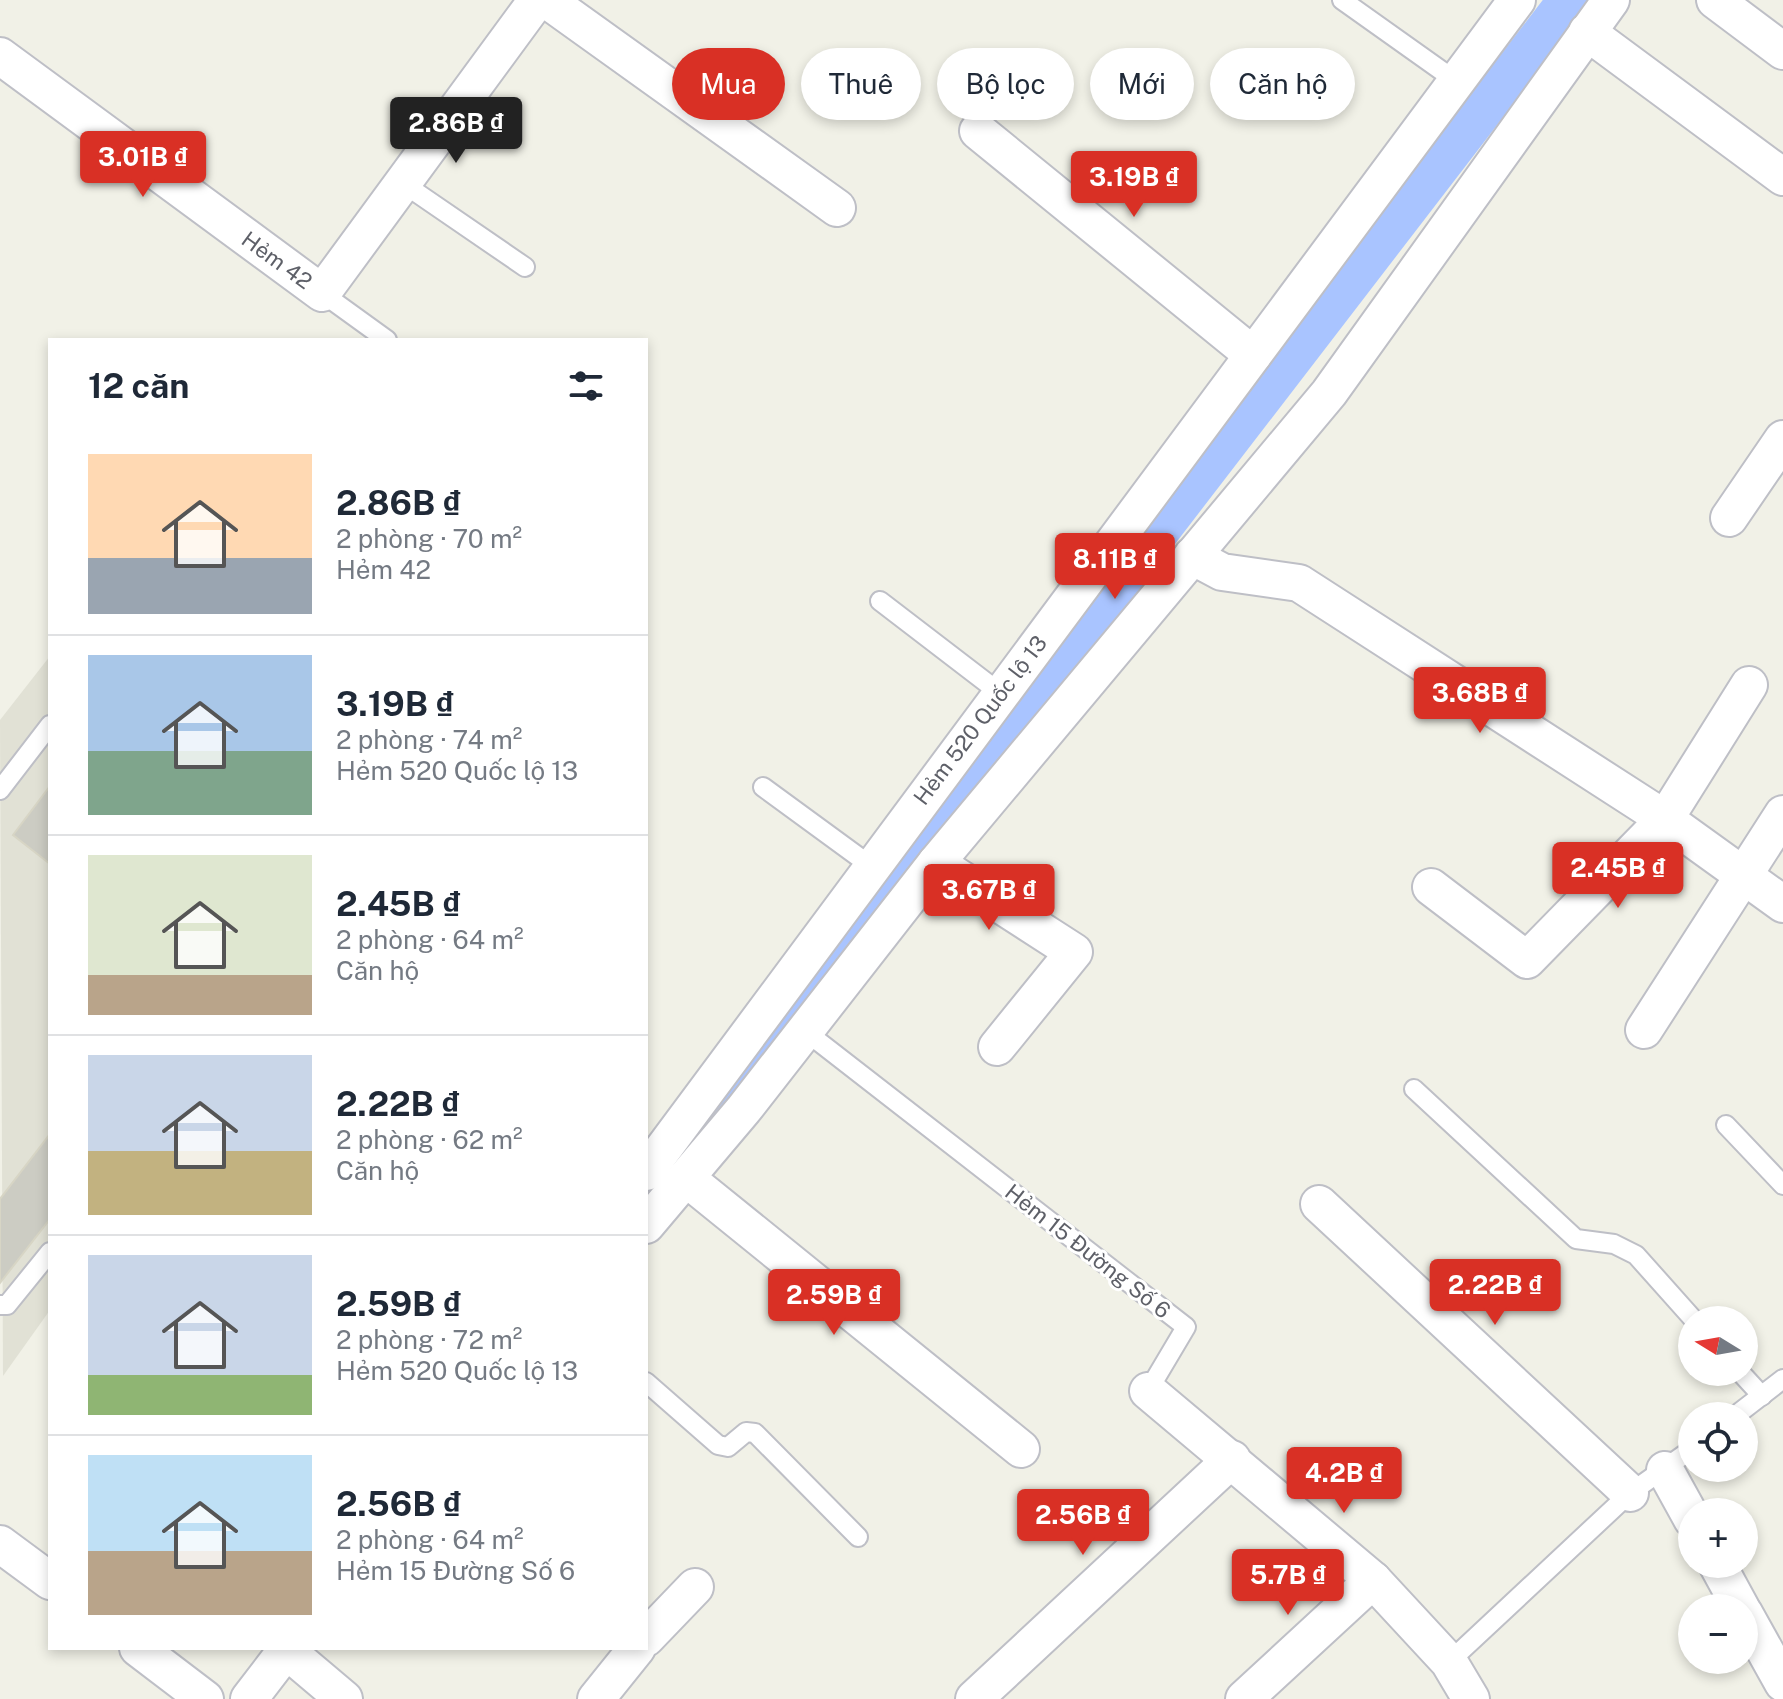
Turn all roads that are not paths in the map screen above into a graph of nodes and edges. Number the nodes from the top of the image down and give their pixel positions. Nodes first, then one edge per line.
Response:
1 (537, 0) edge
2 (547, 0) edge
3 (1342, 0) edge
4 (1517, 0) edge
5 (1611, 0) edge
6 (1715, 0) edge
7 (1587, 32) junction
8 (1783, 51) edge
9 (0, 56) edge
10 (1456, 81) junction
11 (978, 131) dead end
12 (1783, 177) edge
13 (404, 184) junction
14 (837, 208) dead end
15 (525, 267) dead end
16 (322, 293) junction
17 (384, 338) edge
18 (1253, 355) junction
19 (1783, 439) edge
20 (1729, 518) dead end
21 (1192, 556) junction
22 (880, 601) dead end
23 (1749, 685) dead end
24 (1000, 693) junction
25 (48, 728) edge
26 (763, 787) dead end
27 (0, 790) edge
28 (1783, 814) edge
29 (1665, 819) junction
30 (936, 863) junction
31 (871, 866) junction
32 (1745, 877) junction
33 (1431, 887) dead end
34 (1783, 904) edge
35 (1644, 1030) dead end
36 (805, 1031) junction
37 (997, 1047) dead end
38 (1414, 1089) dead end
39 (1726, 1125) dead end
40 (648, 1169) edge
41 (686, 1178) junction
42 (1783, 1185) edge
43 (1319, 1204) dead end
44 (648, 1223) edge
45 (48, 1254) edge
46 (0, 1305) edge
47 (1682, 1306) edge
48 (1783, 1379) edge
49 (648, 1384) edge
50 (1753, 1386) edge
51 (1148, 1391) joint
52 (1762, 1396) junction
53 (1754, 1402) edge
54 (1021, 1449) dead end
55 (1232, 1459) junction
56 (1678, 1459) edge
57 (1630, 1493) junction
58 (858, 1537) dead end
59 (0, 1544) edge
60 (48, 1580) edge
61 (1373, 1580) junction
62 (695, 1587) dead end
63 (648, 1636) edge
64 (1758, 1637) edge
65 (141, 1650) edge
66 (286, 1650) edge
67 (288, 1650) edge
68 (1449, 1662) junction
69 (1783, 1683) edge
70 (205, 1699) edge
71 (249, 1699) edge
72 (344, 1699) edge
73 (974, 1699) edge
74 (1244, 1699) edge
75 (1471, 1699) edge

1 - 13 street
2 - 14 street
3 - 10 lane
4 - 10 street, Hẻm 520 Quốc lộ 13
5 - 7 street
6 - 8 street
7 - 12 street
7 - 21 street
9 - 16 street, Hẻm 42
10 - 18 street, Hẻm 520 Quốc lộ 13
11 - 18 street
13 - 15 lane
13 - 16 street
16 - 17 lane
18 - 24 street, Hẻm 520 Quốc lộ 13
19 - 20 street
21 - 29 street
21 - 30 street
22 - 24 lane
23 - 29 street
24 - 31 street, Hẻm 520 Quốc lộ 13
25 - 27 lane
26 - 31 lane
28 - 32 street
29 - 32 street
29 - 33 street
30 - 36 street
30 - 37 street
31 - 40 street, Hẻm 520 Quốc lộ 13
32 - 34 street
32 - 35 street
36 - 41 street
36 - 51 lane, Hẻm 15 Đường Số 6
38 - 47 lane
39 - 42 lane
41 - 44 street
41 - 54 street
43 - 57 street
45 - 46 lane
48 - 52 lane
49 - 58 lane
50 - 52 lane
51 - 55 street, Hẻm 15 Đường Số 6
52 - 53 lane
55 - 61 street, Hẻm 15 Đường Số 6
55 - 73 street
56 - 57 lane
57 - 68 lane
59 - 60 street
61 - 68 street, Hẻm 15 Đường Số 6
61 - 74 street
62 - 63 street
64 - 69 street
65 - 70 street
66 - 71 street
67 - 72 street
68 - 75 street, Hẻm 15 Đường Số 6

